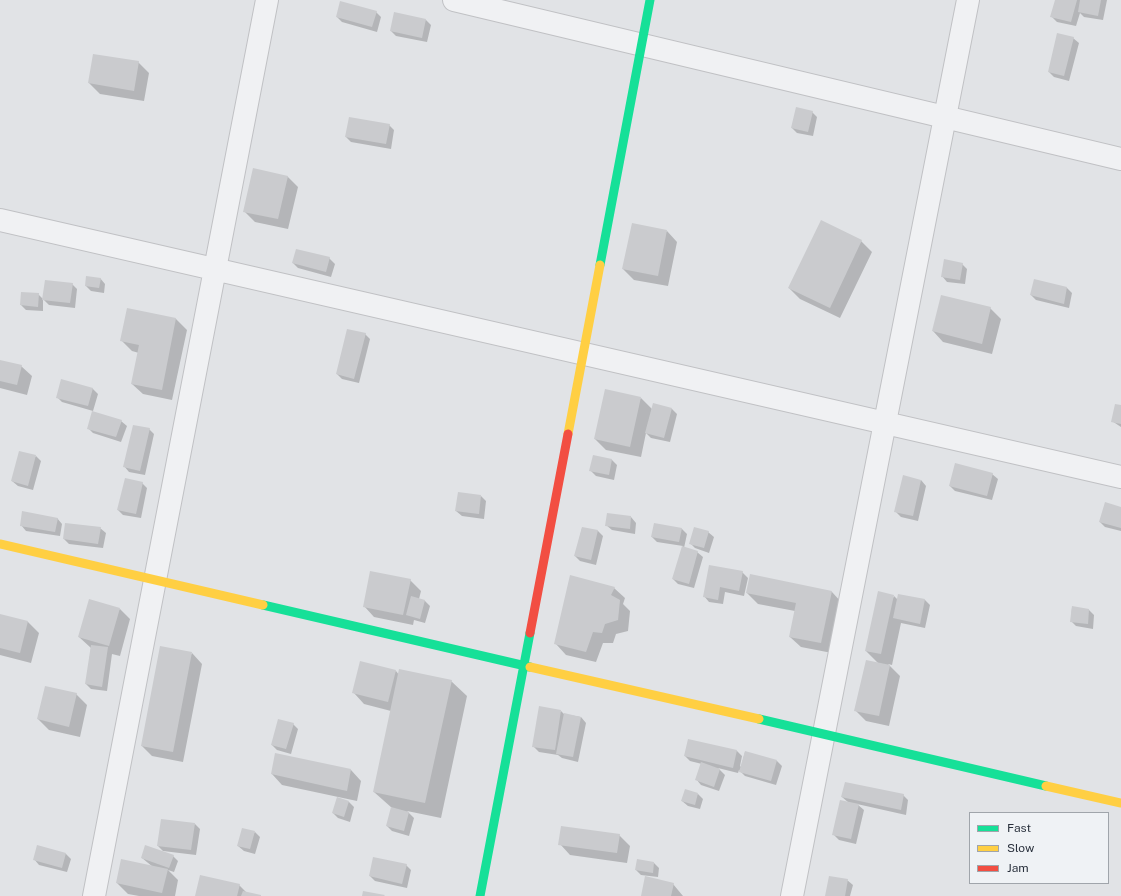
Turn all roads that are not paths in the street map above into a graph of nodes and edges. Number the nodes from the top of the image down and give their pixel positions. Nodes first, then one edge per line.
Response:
1 (267, 0) edge
2 (454, 0) edge
3 (650, 0) edge
4 (968, 0) edge
5 (641, 45) junction
6 (945, 117) junction
7 (1121, 159) edge
8 (0, 220) edge
9 (214, 270) junction
10 (583, 354) junction
11 (885, 423) junction
12 (1121, 477) edge
13 (0, 544) edge
14 (154, 580) junction
15 (523, 666) junction
16 (824, 735) junction
17 (1121, 804) edge
18 (94, 896) edge
19 (480, 896) edge
20 (792, 896) edge

1 - 9 street
2 - 5 street
3 - 5 street
4 - 6 street
5 - 6 street
5 - 10 street
6 - 7 street
6 - 11 street
8 - 9 street
9 - 10 street
9 - 14 street
10 - 11 street
10 - 15 street
11 - 12 street
11 - 16 street
13 - 14 street
14 - 15 street
14 - 18 street
15 - 16 street
15 - 19 street
16 - 17 street
16 - 20 street

